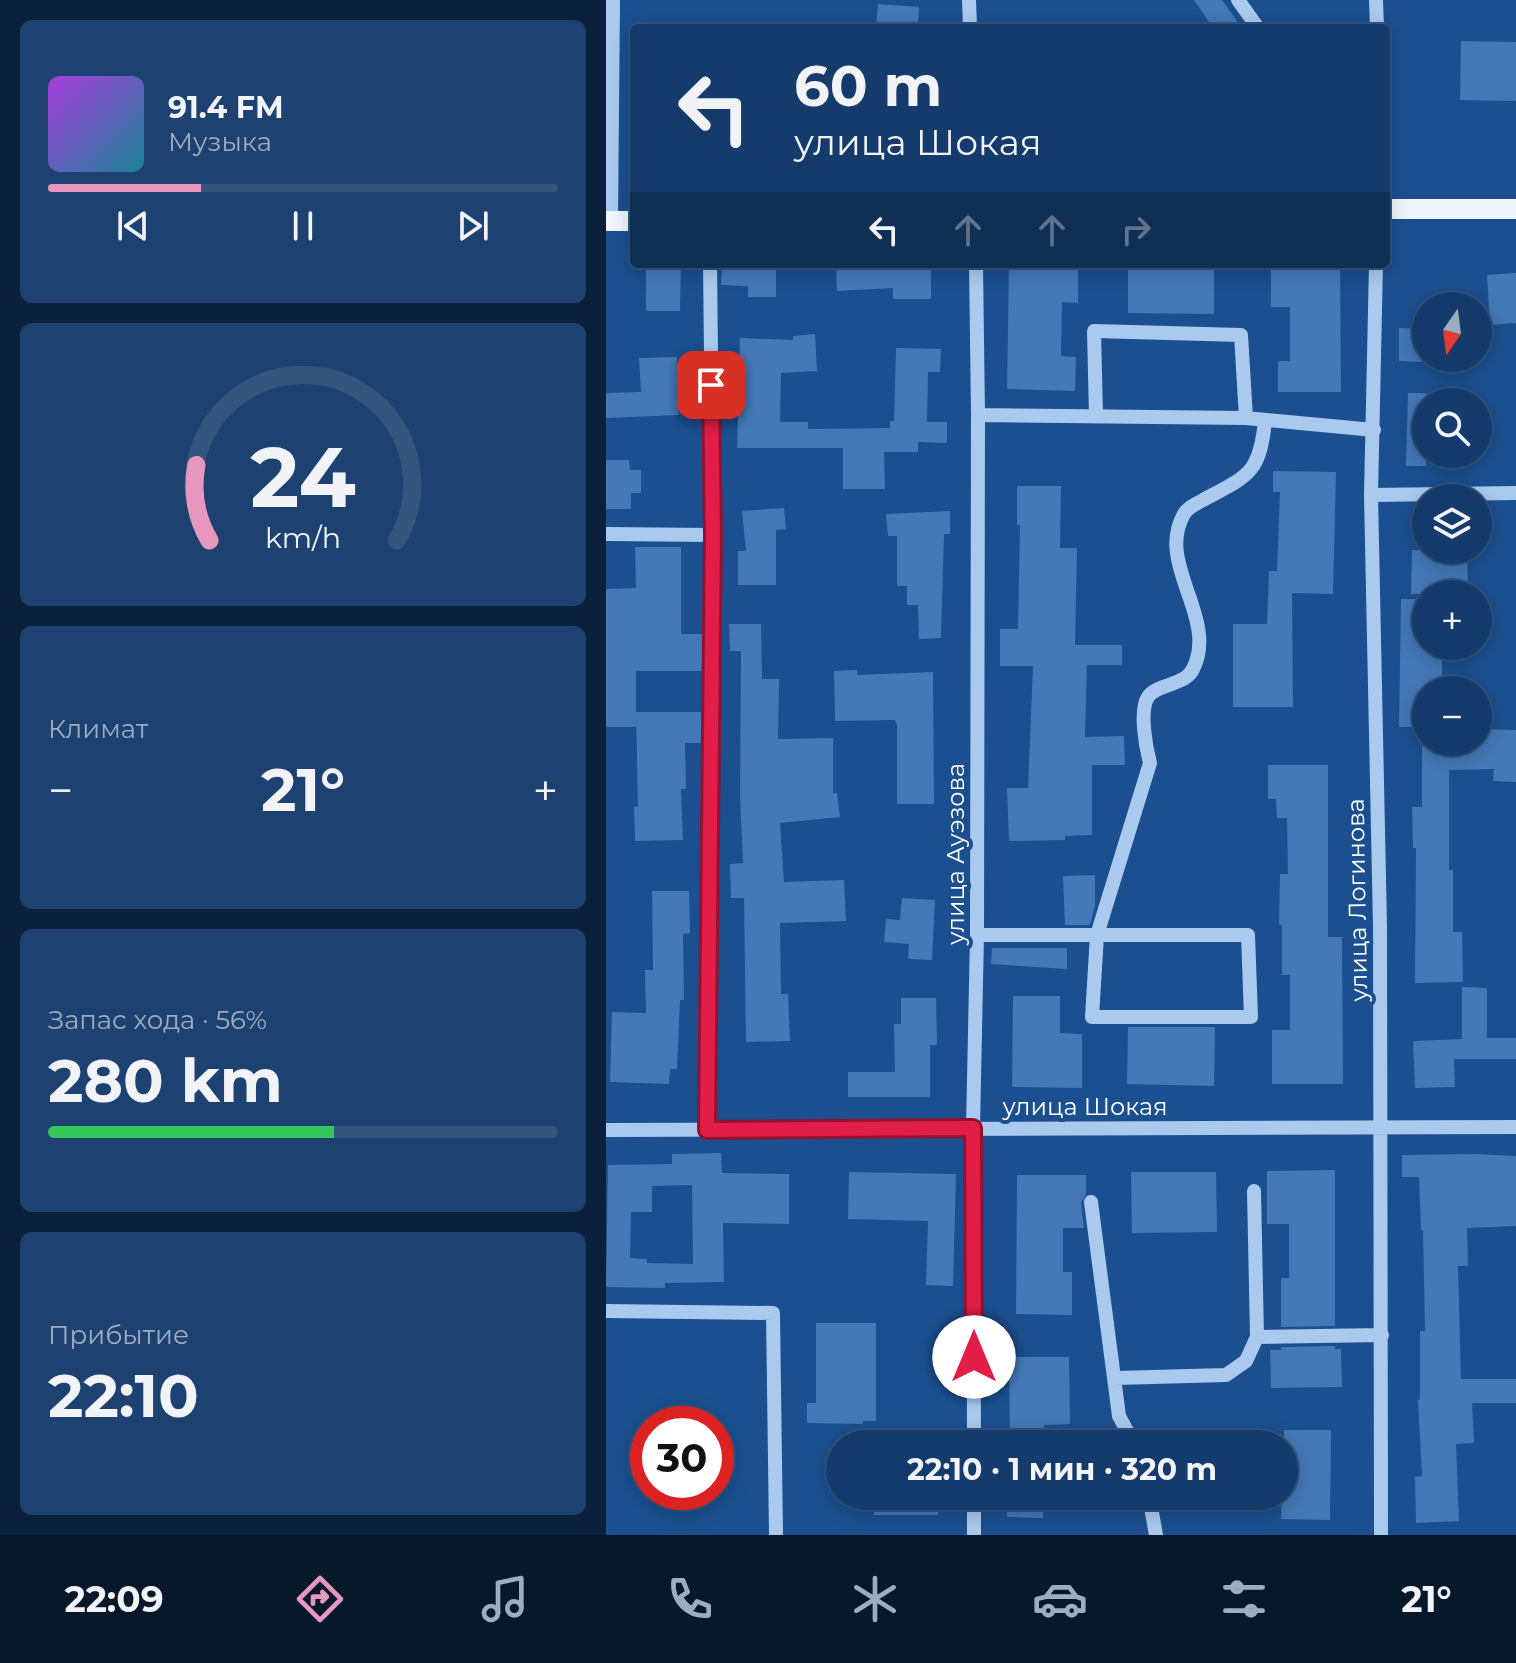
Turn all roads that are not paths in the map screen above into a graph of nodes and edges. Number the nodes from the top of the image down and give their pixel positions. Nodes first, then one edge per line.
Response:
1 (613, 0) edge
2 (969, 0) edge
3 (1238, 0) edge
4 (1376, 0) edge
5 (970, 24) edge
6 (1255, 24) edge
7 (1377, 24) edge
8 (1390, 209) edge
9 (1516, 209) edge
10 (608, 221) edge
11 (630, 221) edge
12 (710, 268) edge
13 (976, 268) edge
14 (1376, 268) edge
15 (978, 415) junction
16 (1096, 416) junction
17 (1246, 418) junction
18 (1265, 420) junction
19 (1374, 430) junction
20 (1516, 493) edge
21 (1371, 495) junction
22 (606, 534) edge
23 (713, 535) junction
24 (977, 935) junction
25 (1097, 935) junction
26 (1380, 1126) junction
27 (1516, 1127) edge
28 (973, 1128) junction
29 (606, 1130) edge
30 (707, 1130) junction
31 (1254, 1191) dead end
32 (1091, 1202) dead end
33 (606, 1311) edge
34 (1382, 1335) junction
35 (1257, 1337) junction
36 (1116, 1378) junction
37 (974, 1430) edge
38 (1126, 1430) edge
39 (974, 1510) edge
40 (1152, 1510) edge
41 (776, 1535) edge
42 (974, 1535) edge
43 (1156, 1535) edge
44 (1381, 1535) edge

1 - 10 street
2 - 5 street
3 - 6 street
4 - 7 street
8 - 9 main road
10 - 11 main road
12 - 23 street
13 - 15 street, улица Ауэзова
14 - 19 street, улица Логинова
15 - 16 street
15 - 24 street, улица Ауэзова
16 - 17 street
16 - 17 street
17 - 18 street
18 - 19 street
18 - 25 street
19 - 21 street, улица Логинова
20 - 21 street
21 - 26 street, улица Логинова
22 - 23 street
23 - 30 street
24 - 25 street
24 - 28 street, улица Ауэзова
25 - 25 street
26 - 27 street, улица Шокая
26 - 28 street, улица Шокая
26 - 34 street, улица Логинова
28 - 30 street, улица Шокая
28 - 37 street, улица Ауэзова
29 - 30 street, улица Шокая
31 - 35 street
32 - 36 street
33 - 41 street
34 - 35 street
34 - 44 street, улица Логинова
35 - 36 street
36 - 38 street
39 - 42 street
40 - 43 street

